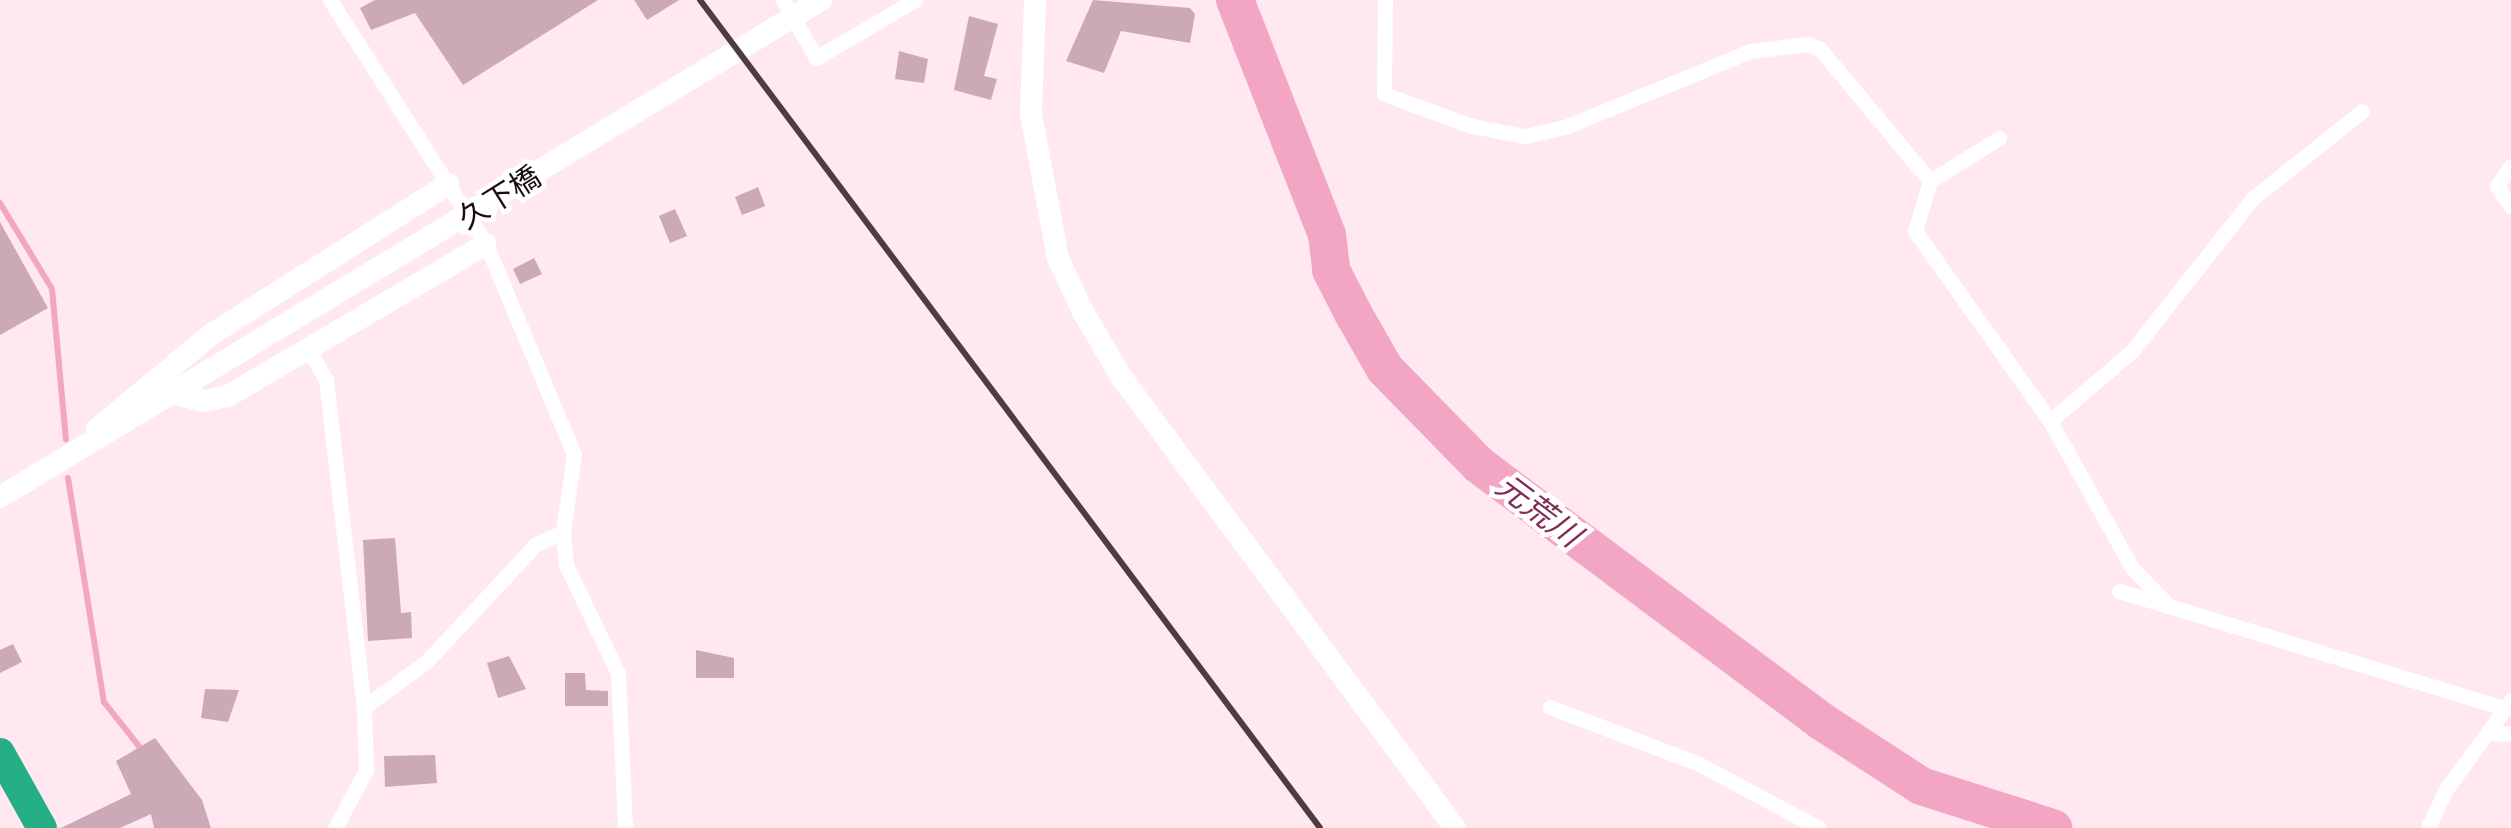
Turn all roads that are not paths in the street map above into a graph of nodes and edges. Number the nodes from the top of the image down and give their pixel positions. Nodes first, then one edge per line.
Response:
1 (330, 0) edge
2 (783, 0) edge
3 (805, 0) edge
4 (821, 0) edge
5 (839, 0) edge
6 (915, 0) edge
7 (1035, 0) edge
8 (1386, 0) edge
9 (705, 70) junction
10 (2362, 111) dead end
11 (1998, 138) dead end
12 (2511, 166) edge
13 (1930, 181) junction
14 (448, 184) junction
15 (2511, 207) edge
16 (486, 244) junction
17 (307, 347) junction
18 (176, 394) junction
19 (2050, 420) junction
20 (57, 464) junction
21 (0, 497) edge
22 (562, 532) junction
23 (2119, 592) dead end
24 (2170, 607) junction
25 (2507, 704) edge
26 (364, 707) junction
27 (1550, 707) dead end
28 (2488, 733) junction
29 (2511, 734) edge
30 (0, 754) edge
31 (42, 828) edge
32 (336, 828) edge
33 (625, 828) edge
34 (1455, 828) edge
35 (1819, 828) edge
36 (2428, 828) edge

1 - 14 street
2 - 6 street
3 - 9 main road
4 - 9 main road, 久下橋
5 - 9 main road
7 - 34 main road
8 - 13 street
9 - 18 main road, 久下橋
10 - 19 street
11 - 13 street
12 - 15 street
13 - 19 street
14 - 16 street
14 - 20 main road
16 - 17 main road
16 - 22 street
17 - 18 main road
17 - 26 street
18 - 20 main road, 久下橋
19 - 24 street
20 - 21 main road
22 - 26 street
22 - 33 street
23 - 24 street
24 - 25 street
25 - 28 street
26 - 32 street
27 - 35 street
28 - 29 street
28 - 36 street
30 - 31 highway

